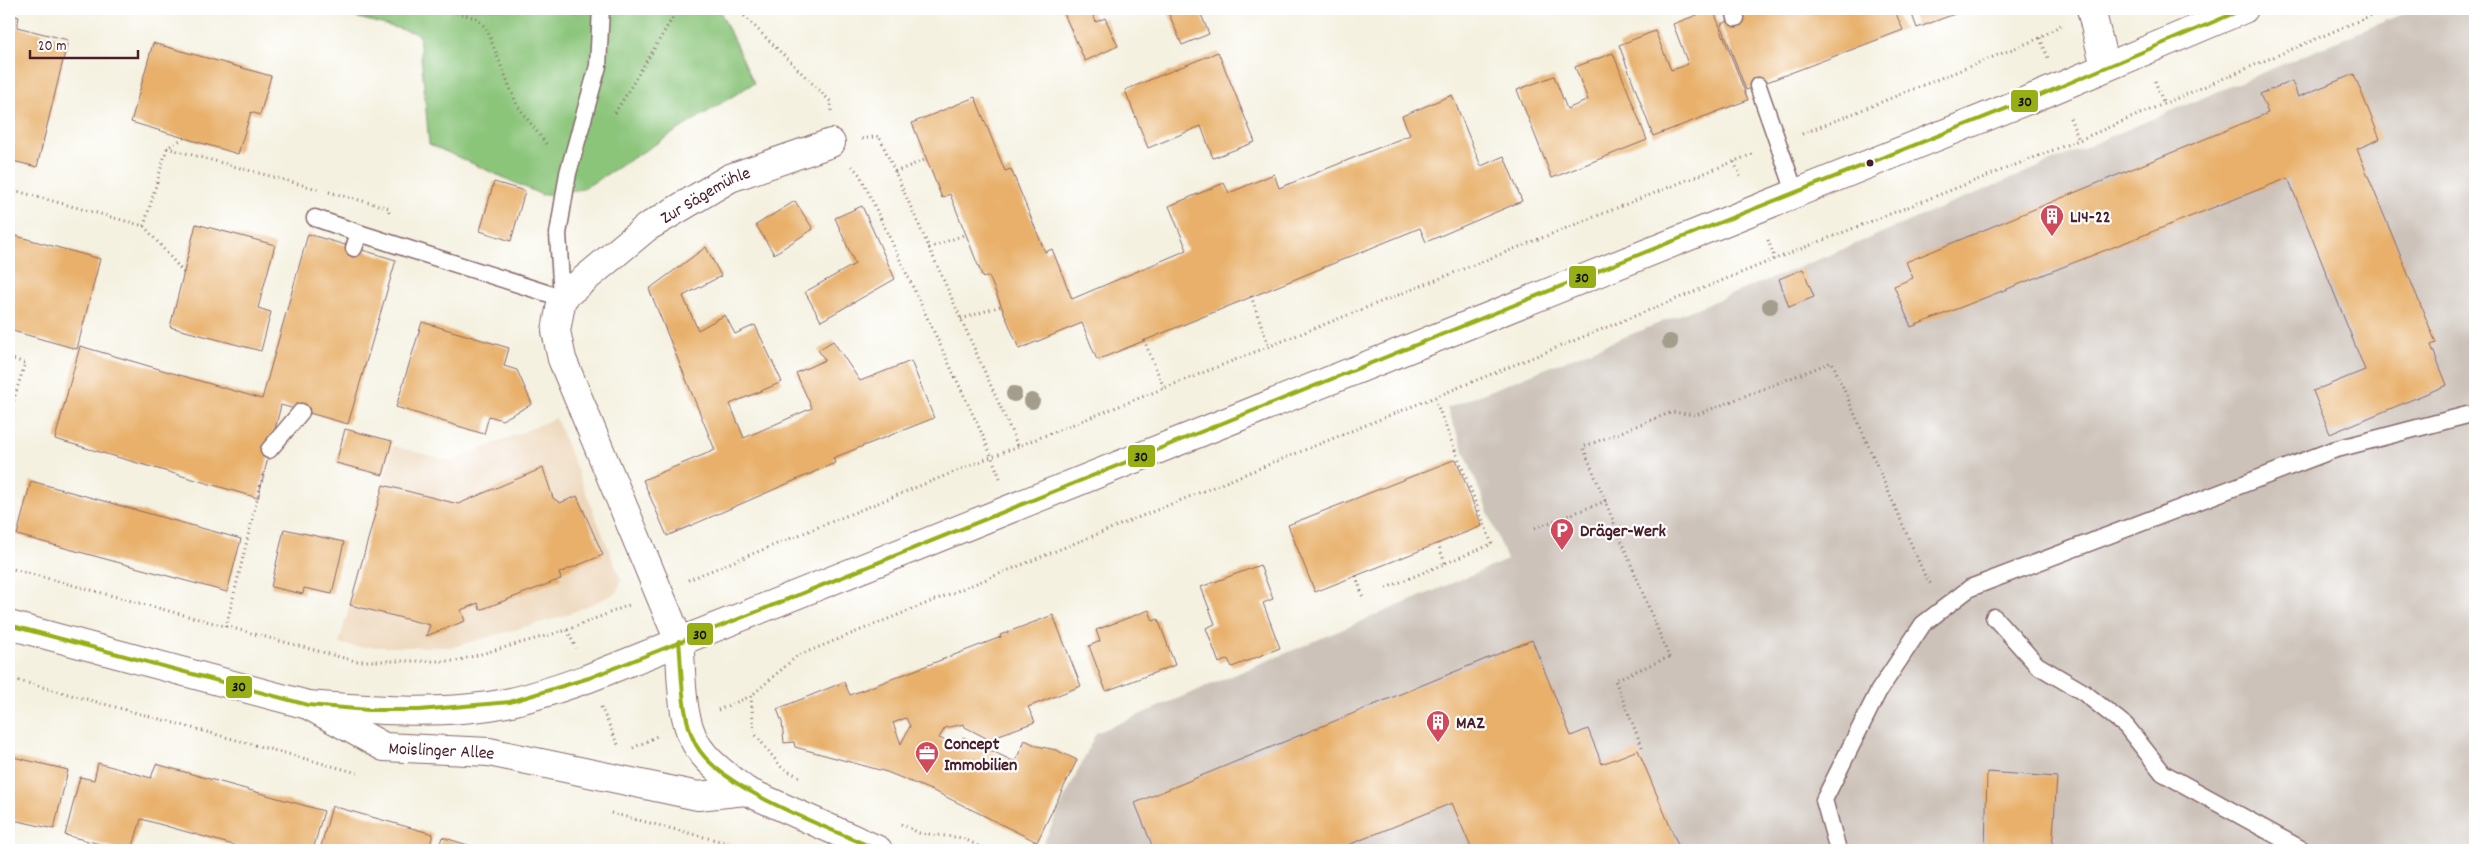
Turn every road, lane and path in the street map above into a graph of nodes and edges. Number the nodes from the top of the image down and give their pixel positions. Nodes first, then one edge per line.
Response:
1 (442, 9) edge
2 (601, 9) edge
3 (678, 9) edge
4 (737, 9) edge
5 (2091, 9) edge
6 (2244, 9) edge
7 (2386, 9) edge
8 (2065, 23) dead end
9 (2105, 67) junction
10 (635, 79) dead end
11 (1758, 86) dead end
12 (184, 138) dead end
13 (831, 143) junction
14 (1777, 144) junction
15 (167, 148) junction
16 (926, 159) dead end
17 (895, 172) junction
18 (568, 174) junction
19 (9, 189) edge
20 (1795, 192) junction
21 (315, 218) dead end
22 (144, 226) junction
23 (966, 234) dead end
24 (389, 243) junction
25 (929, 248) junction
26 (184, 273) dead end
27 (1252, 296) dead end
28 (562, 298) junction
29 (1001, 306) dead end
30 (962, 319) junction
31 (12, 331) dead end
32 (9, 336) edge
33 (1144, 340) dead end
34 (1269, 347) junction
35 (9, 358) edge
36 (1164, 388) junction
37 (1435, 398) junction
38 (301, 412) dead end
39 (2475, 413) edge
40 (9, 415) edge
41 (1018, 446) junction
42 (269, 450) dead end
43 (991, 457) junction
44 (258, 498) dead end
45 (1606, 501) junction
46 (1012, 509) junction
47 (1535, 528) dead end
48 (1438, 544) dead end
49 (1445, 564) junction
50 (9, 568) edge
51 (1356, 576) dead end
52 (1386, 588) dead end
53 (660, 592) junction
54 (1363, 597) dead end
55 (1946, 606) junction
56 (1994, 617) dead end
57 (9, 625) edge
58 (226, 627) junction
59 (679, 642) junction
60 (9, 678) edge
61 (308, 705) junction
62 (1642, 747) dead end
63 (367, 775) dead end
64 (807, 780) dead end
65 (746, 791) junction
66 (607, 813) dead end
67 (893, 821) dead end
68 (745, 850) edge
69 (878, 850) edge
70 (986, 850) edge
71 (1838, 850) edge
72 (2303, 850) edge

1 - 18 path
2 - 18 lane
3 - 10 path
4 - 13 path
5 - 9 main road
6 - 9 main road
7 - 37 path
8 - 14 path
9 - 20 main road
11 - 14 lane
12 - 15 path
13 - 17 path
13 - 28 main road, Zur Sägemühle
13 - 43 path
14 - 20 lane
14 - 34 path
15 - 22 path
15 - 24 path
16 - 17 path
17 - 25 path
18 - 28 lane
19 - 22 path
20 - 46 main road
21 - 24 lane
22 - 26 path
23 - 25 path
24 - 28 lane
25 - 30 path
27 - 34 path
28 - 53 main road
29 - 30 path
30 - 41 path
31 - 32 path
33 - 36 path
34 - 36 path
35 - 40 path
36 - 41 path
37 - 49 path
37 - 64 path
38 - 42 lane
39 - 55 lane
41 - 43 path
43 - 46 path
43 - 53 path
44 - 58 path
45 - 47 path
45 - 55 path
45 - 62 path
46 - 59 main road
48 - 49 path
49 - 52 path
50 - 58 path
51 - 54 path
53 - 58 path
53 - 59 main road
55 - 71 lane
56 - 72 lane
57 - 61 main road, Moislinger Allee
59 - 61 main road
59 - 65 main road
60 - 63 path
61 - 65 main road, Moislinger Allee
65 - 69 main road
66 - 68 path
67 - 70 path

